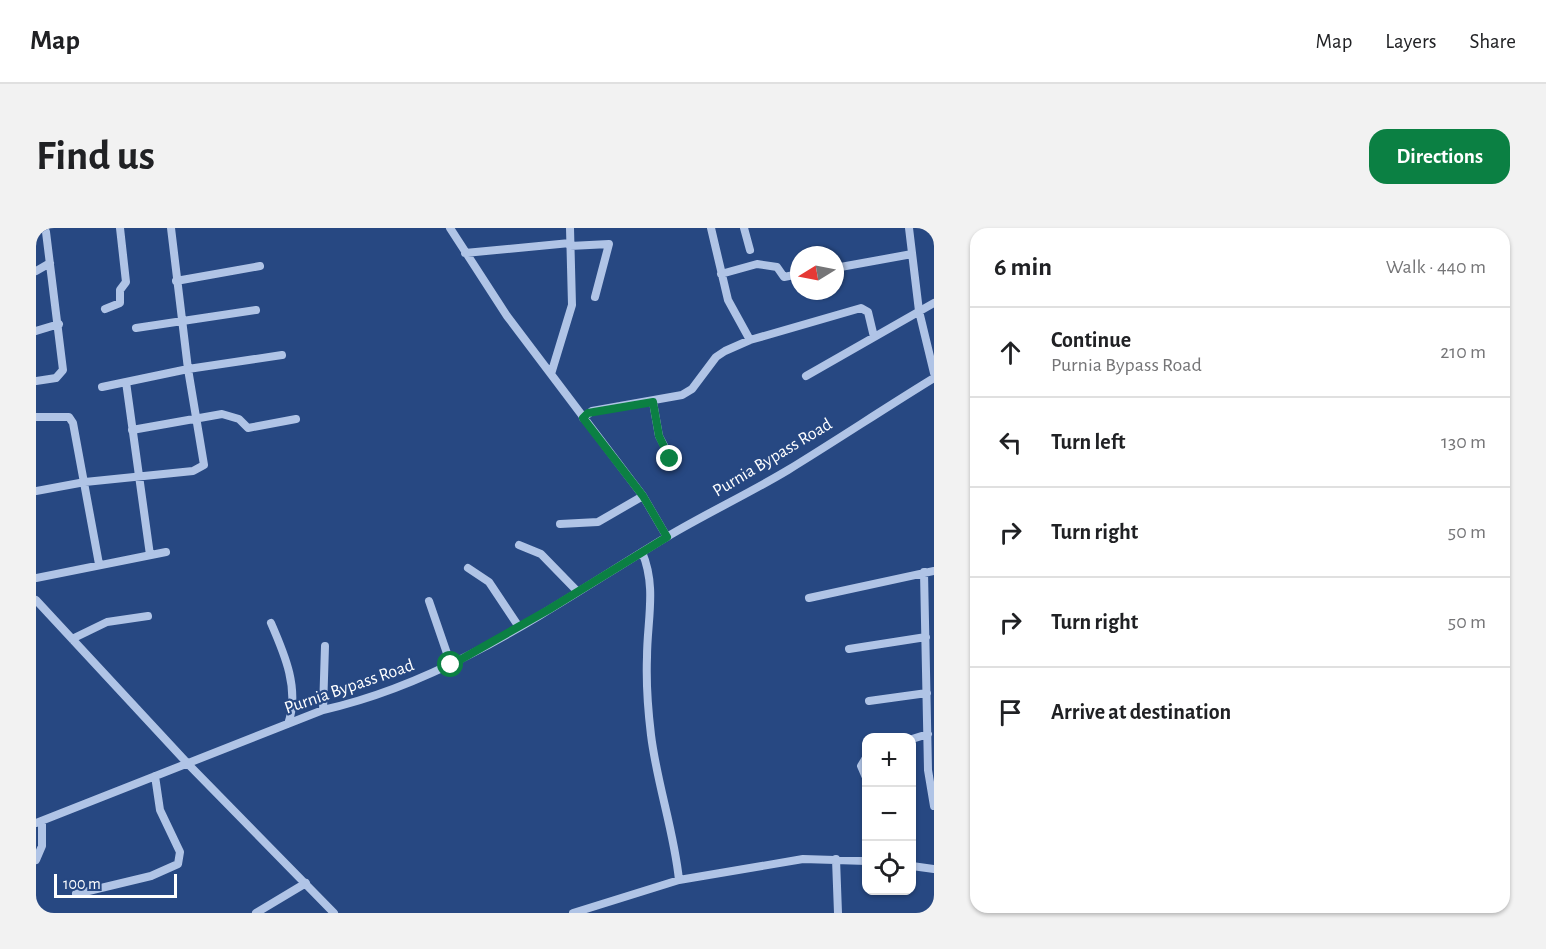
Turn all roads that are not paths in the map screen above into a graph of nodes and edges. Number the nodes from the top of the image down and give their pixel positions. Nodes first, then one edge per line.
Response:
1 (120, 228) edge
2 (171, 228) edge
3 (450, 228) edge
4 (570, 228) edge
5 (711, 228) edge
6 (744, 228) edge
7 (909, 228) edge
8 (46, 232) dead end
9 (570, 244) junction
10 (750, 250) dead end
11 (465, 253) junction
12 (912, 254) junction
13 (50, 263) junction
14 (260, 266) dead end
15 (844, 266) edge
16 (36, 271) edge
17 (721, 274) junction
18 (790, 276) edge
19 (176, 281) junction
20 (594, 297) dead end
21 (934, 303) edge
22 (105, 309) dead end
23 (256, 310) dead end
24 (919, 310) junction
25 (182, 321) junction
26 (59, 324) junction
27 (136, 328) dead end
28 (36, 331) edge
29 (874, 337) junction
30 (750, 340) junction
31 (282, 355) dead end
32 (188, 369) junction
33 (934, 373) edge
34 (551, 374) junction
35 (806, 376) dead end
36 (934, 378) edge
37 (36, 381) edge
38 (126, 382) junction
39 (102, 387) dead end
40 (653, 402) junction
41 (36, 417) edge
42 (197, 418) junction
43 (583, 418) junction
44 (296, 419) dead end
45 (132, 430) junction
46 (670, 459) dead end
47 (139, 476) junction
48 (85, 482) junction
49 (36, 491) edge
50 (643, 496) junction
51 (560, 524) dead end
52 (667, 537) junction
53 (519, 546) dead end
54 (166, 552) dead end
55 (642, 552) junction
56 (150, 555) junction
57 (99, 564) junction
58 (468, 568) dead end
59 (934, 571) edge
60 (924, 572) junction
61 (36, 578) edge
62 (578, 592) junction
63 (809, 598) dead end
64 (36, 600) edge
65 (429, 601) dead end
66 (930, 613) edge
67 (148, 616) dead end
68 (271, 623) dead end
69 (519, 627) junction
70 (926, 637) junction
71 (72, 639) junction
72 (325, 646) dead end
73 (849, 649) dead end
74 (451, 665) junction
75 (927, 693) junction
76 (869, 701) dead end
77 (323, 710) junction
78 (288, 724) junction
79 (928, 734) junction
80 (916, 738) edge
81 (932, 746) edge
82 (189, 765) junction
83 (155, 776) junction
84 (934, 806) edge
85 (39, 822) edge
86 (836, 859) junction
87 (36, 860) edge
88 (862, 861) edge
89 (916, 867) edge
90 (934, 869) edge
91 (679, 880) junction
92 (306, 883) junction
93 (76, 894) dead end
94 (256, 913) edge
95 (334, 913) edge
96 (573, 913) edge
97 (838, 913) edge

1 - 22 street
2 - 19 street
3 - 11 street
4 - 9 street
5 - 17 street
6 - 10 street
7 - 12 street
8 - 13 street
9 - 11 street
9 - 20 street
9 - 34 street
11 - 34 street
12 - 15 street
12 - 24 street
13 - 16 street
13 - 26 street
14 - 19 street
17 - 18 street
17 - 30 street
19 - 25 street
21 - 24 street
23 - 25 street
24 - 29 street
24 - 33 street
25 - 27 street
25 - 32 street
26 - 28 street
26 - 37 street
29 - 30 street
29 - 35 street
30 - 40 street
31 - 32 street
32 - 38 street
32 - 42 street
34 - 43 street
36 - 52 street, Purnia Bypass Road
38 - 39 street
38 - 45 street
40 - 43 street
40 - 46 street
41 - 48 street
42 - 44 street
42 - 45 street
42 - 47 street
43 - 50 street
45 - 47 street
47 - 48 street
47 - 56 street
48 - 49 street
48 - 57 street
50 - 51 street
50 - 52 street
52 - 55 street, Purnia Bypass Road
53 - 62 street
54 - 56 street
55 - 62 street, Purnia Bypass Road
55 - 91 street
56 - 57 street
57 - 61 street
58 - 69 street
59 - 60 street
60 - 63 street
60 - 66 street
62 - 69 street, Purnia Bypass Road
64 - 71 street
65 - 74 street
66 - 70 street
67 - 71 street
68 - 78 street
69 - 74 street, Purnia Bypass Road
70 - 73 street
70 - 75 street
71 - 82 street
72 - 77 street
74 - 77 street, Purnia Bypass Road
75 - 76 street
75 - 79 street
77 - 78 street, Purnia Bypass Road
78 - 82 street, Purnia Bypass Road
79 - 80 street
79 - 81 street
81 - 84 street
82 - 83 street, Purnia Bypass Road
82 - 92 street
83 - 85 street, Purnia Bypass Road
83 - 93 street
85 - 87 street
86 - 88 street
86 - 91 street
86 - 97 street
89 - 90 street
91 - 96 street
92 - 94 street
92 - 95 street

